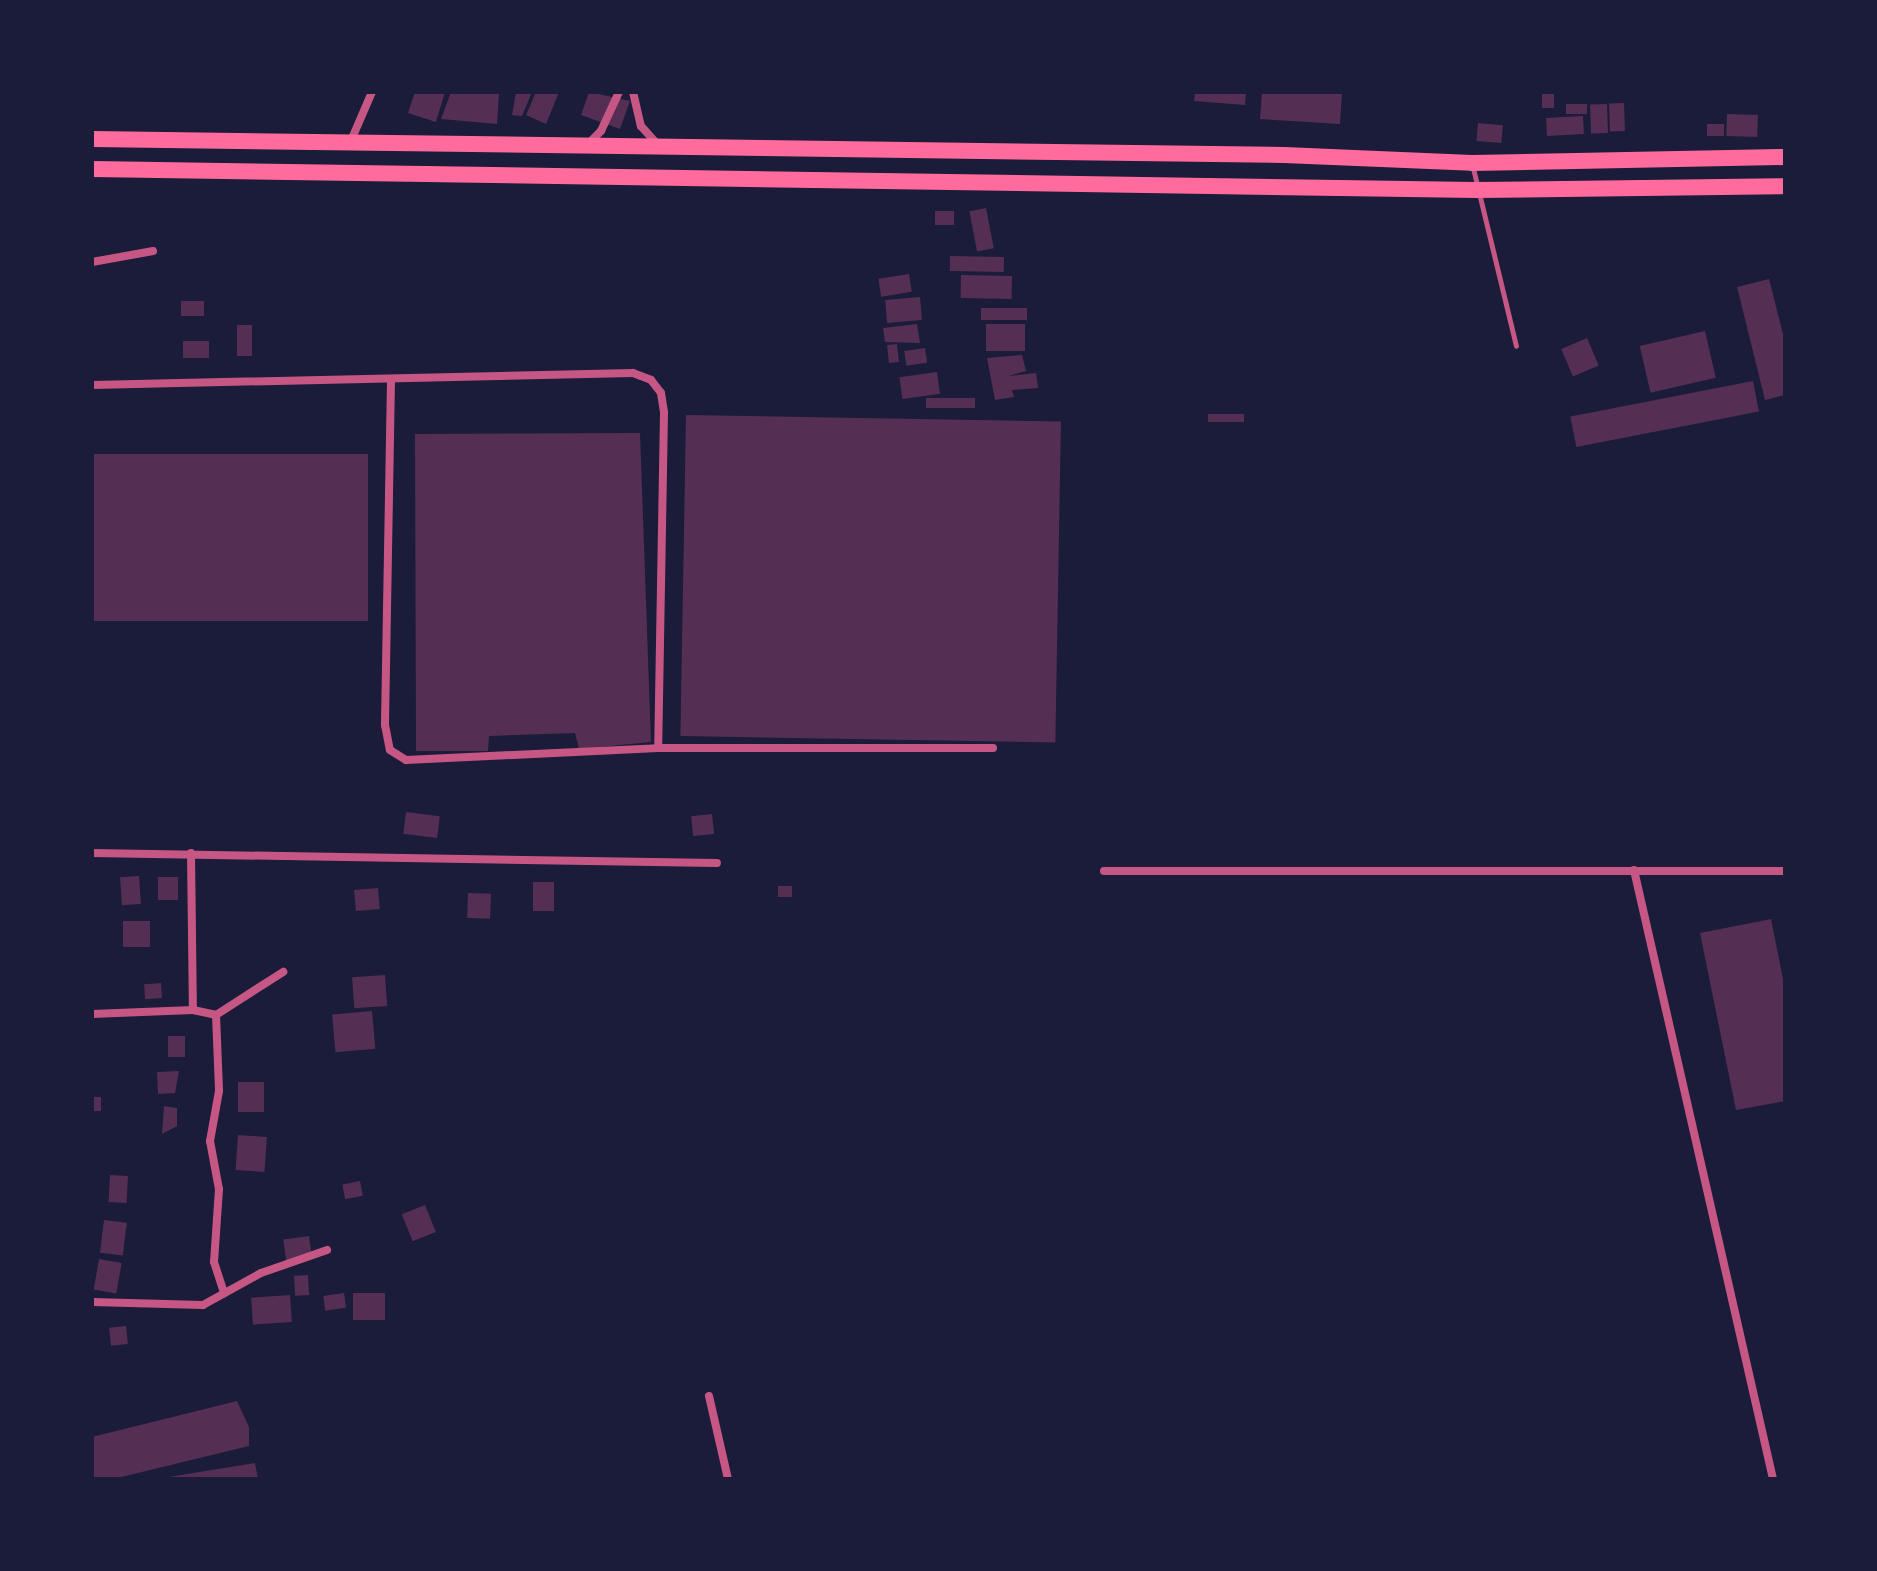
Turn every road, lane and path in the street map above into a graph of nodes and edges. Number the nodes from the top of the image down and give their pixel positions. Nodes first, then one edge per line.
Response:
1 (372, 92) edge
2 (619, 92) edge
3 (633, 92) edge
4 (92, 139) edge
5 (350, 143) junction
6 (661, 147) junction
7 (581, 149) junction
8 (1785, 157) edge
9 (1472, 163) junction
10 (92, 169) edge
11 (1785, 186) edge
12 (1476, 190) junction
13 (153, 251) dead end
14 (92, 262) edge
15 (1516, 346) dead end
16 (391, 380) junction
17 (92, 385) edge
18 (658, 748) junction
19 (993, 748) dead end
20 (92, 853) edge
21 (191, 853) junction
22 (717, 863) dead end
23 (1634, 870) junction
24 (1104, 871) dead end
25 (1785, 871) edge
26 (283, 972) dead end
27 (193, 1010) junction
28 (92, 1014) edge
29 (216, 1015) junction
30 (327, 1250) dead end
31 (224, 1293) junction
32 (92, 1302) edge
33 (709, 1396) dead end
34 (728, 1479) edge
35 (1773, 1479) edge

1 - 5 street
2 - 7 street
3 - 6 street
4 - 5 highway
5 - 7 highway
6 - 7 highway
6 - 9 highway
8 - 9 highway
9 - 12 lane
10 - 12 highway
11 - 12 highway
12 - 15 lane
13 - 14 street
16 - 17 street
16 - 18 street
16 - 18 street
18 - 19 street
20 - 21 street
21 - 22 street
21 - 27 street
23 - 24 street
23 - 25 street
23 - 35 street
26 - 29 street
27 - 28 street
27 - 29 street
29 - 31 street
30 - 31 street
31 - 32 street
33 - 34 street

